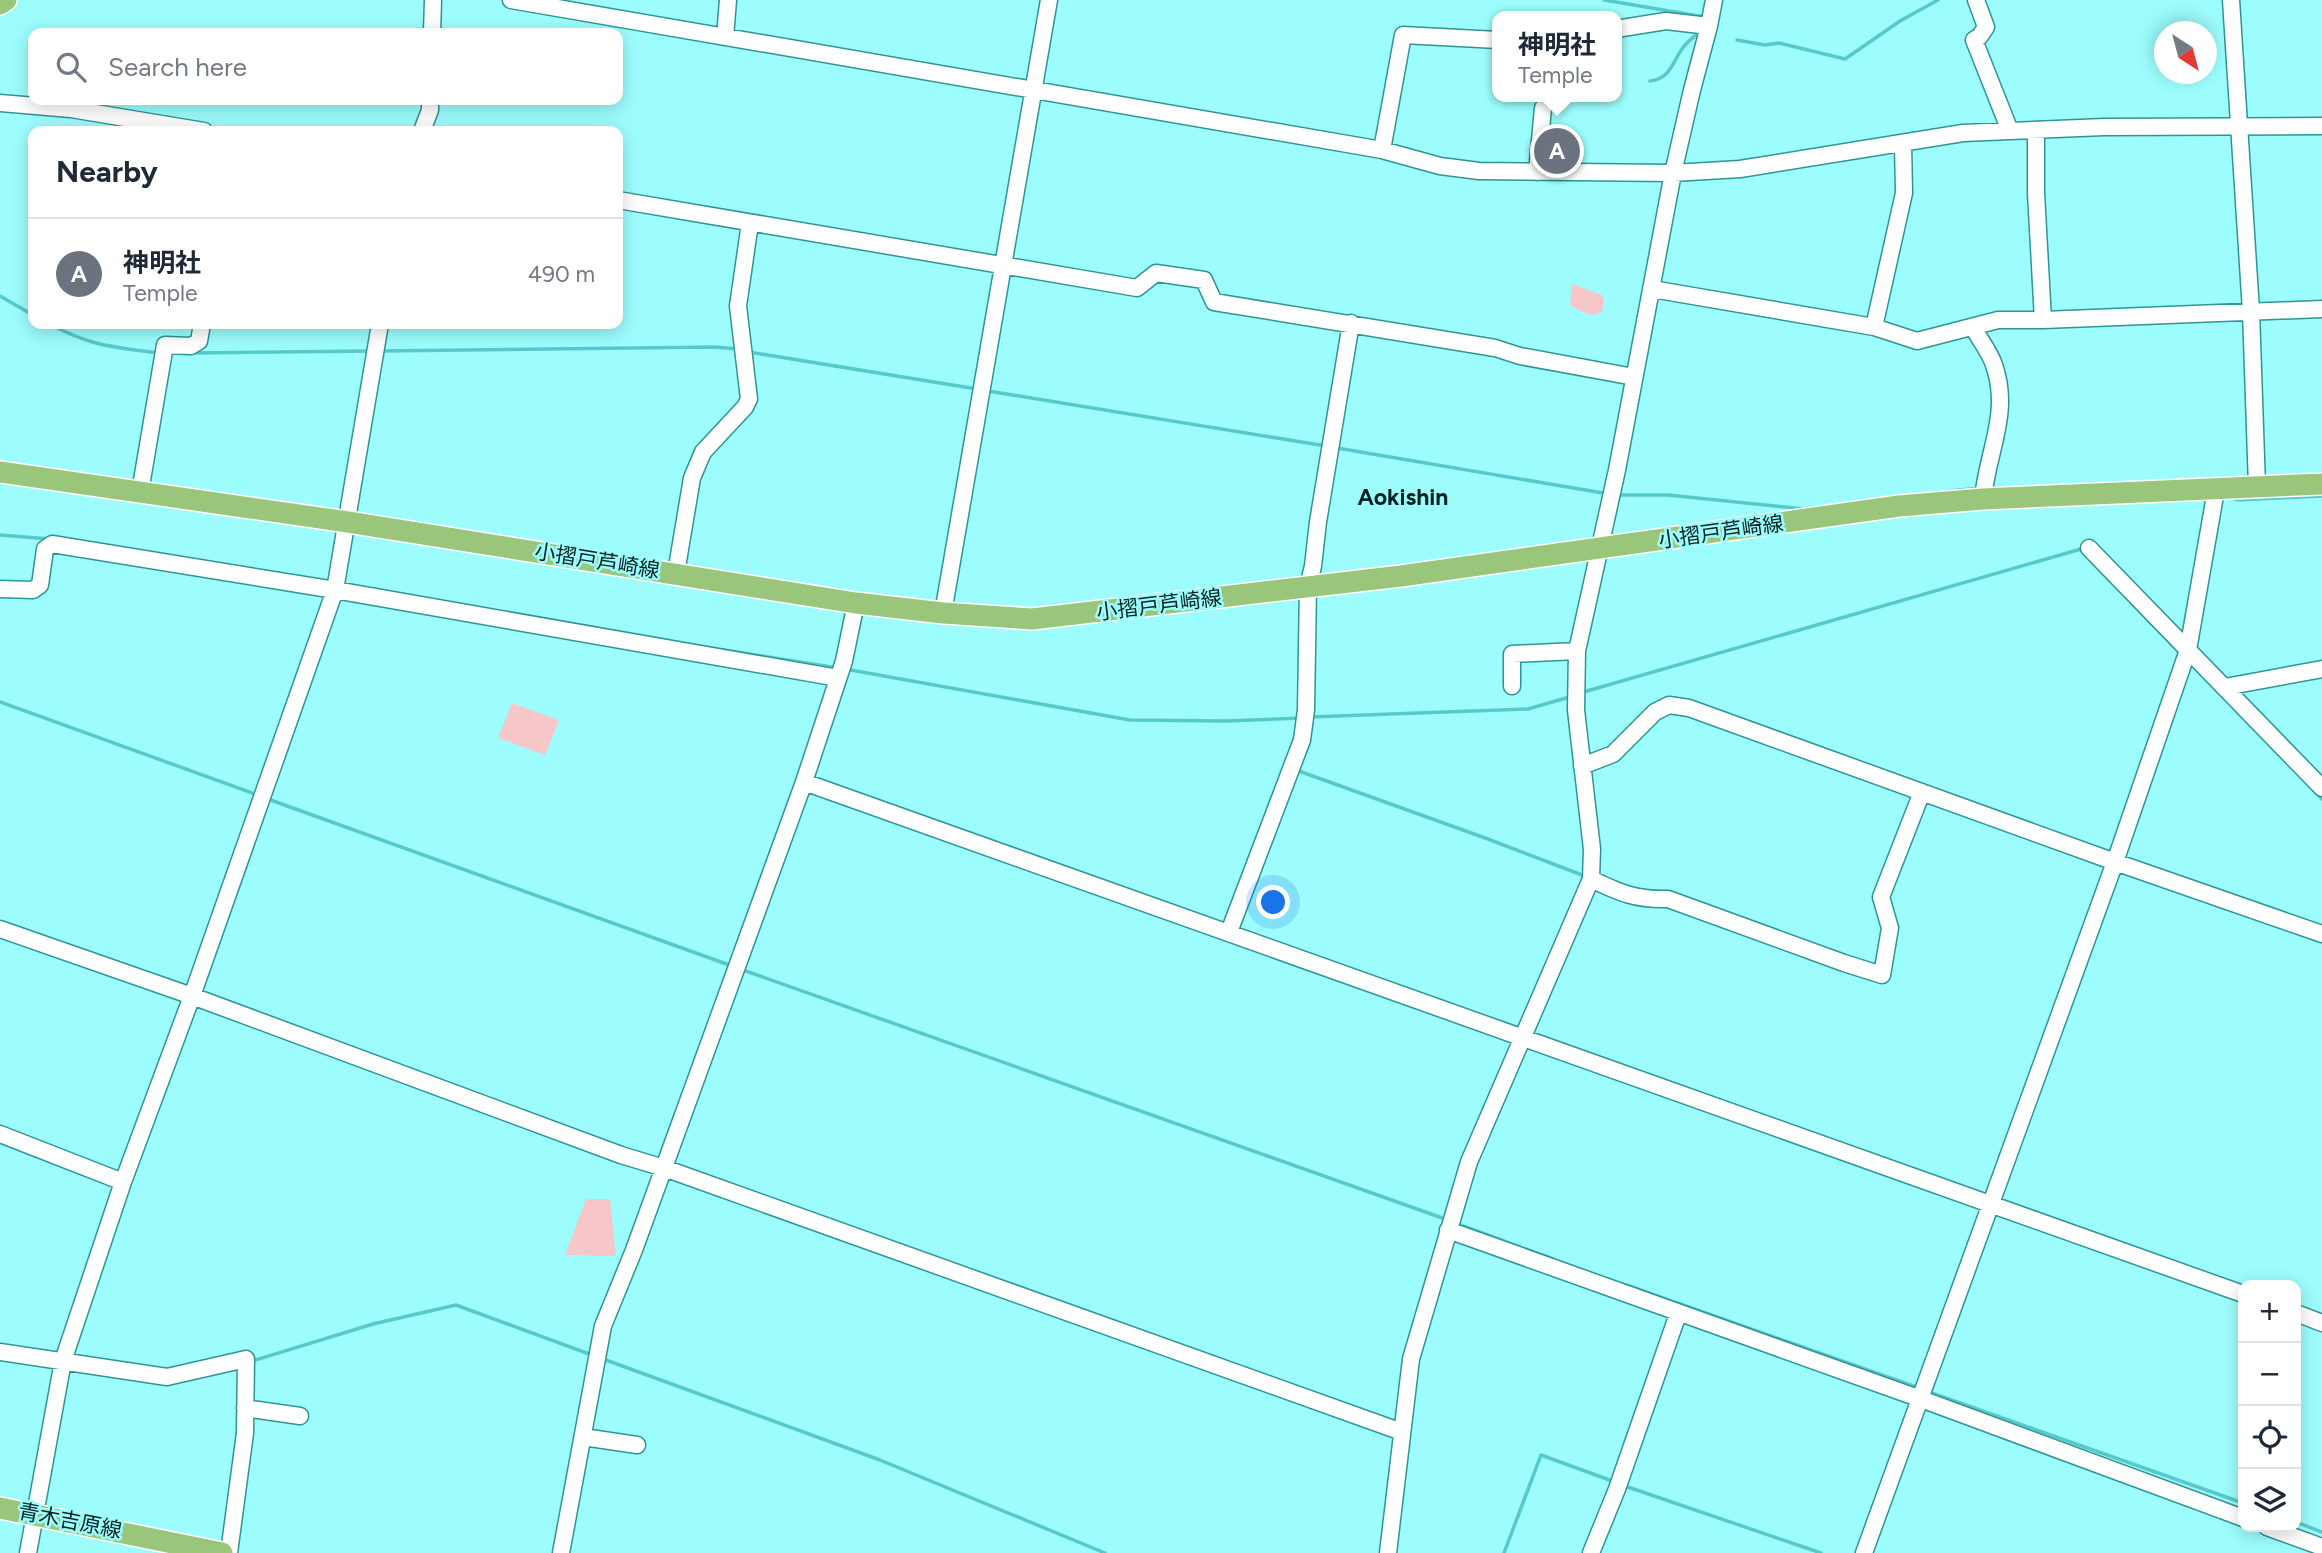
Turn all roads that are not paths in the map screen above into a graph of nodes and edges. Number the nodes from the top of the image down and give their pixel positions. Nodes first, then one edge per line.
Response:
1 (6, 0) edge
2 (433, 0) edge
3 (511, 0) edge
4 (728, 0) edge
5 (1049, 0) edge
6 (1714, 0) edge
7 (1976, 0) edge
8 (2231, 0) edge
9 (0, 3) edge
10 (1709, 26) junction
11 (432, 28) edge
12 (1622, 28) edge
13 (724, 37) junction
14 (1492, 40) edge
15 (1035, 89) junction
16 (0, 103) edge
17 (430, 105) edge
18 (1543, 108) dead end
19 (174, 126) edge
20 (424, 126) edge
21 (2239, 126) junction
22 (2322, 126) edge
23 (2036, 130) junction
24 (2010, 131) junction
25 (1903, 143) junction
26 (1382, 150) junction
27 (1537, 172) junction
28 (1673, 173) junction
29 (623, 201) edge
30 (750, 223) junction
31 (1005, 265) junction
32 (1652, 289) junction
33 (2322, 309) edge
34 (2251, 311) junction
35 (2043, 320) junction
36 (1351, 323) junction
37 (1874, 327) junction
38 (1973, 327) junction
39 (201, 329) edge
40 (379, 329) edge
41 (1634, 377) junction
42 (0, 472) edge
43 (2322, 484) edge
44 (2257, 487) junction
45 (2216, 490) junction
46 (140, 492) junction
47 (1983, 499) junction
48 (348, 523) junction
49 (2089, 548) dead end
50 (1600, 550) junction
51 (676, 573) junction
52 (1308, 587) junction
53 (0, 589) edge
54 (335, 590) junction
55 (856, 603) junction
56 (943, 613) junction
57 (2188, 650) junction
58 (1577, 651) junction
59 (2322, 669) edge
60 (838, 678) junction
61 (1512, 687) dead end
62 (2225, 687) junction
63 (1582, 766) junction
64 (804, 782) junction
65 (2322, 788) edge
66 (1922, 792) junction
67 (2115, 862) junction
68 (1591, 879) junction
69 (0, 929) edge
70 (1229, 932) junction
71 (2322, 934) edge
72 (192, 996) junction
73 (1523, 1038) junction
74 (0, 1134) edge
75 (664, 1168) junction
76 (123, 1182) junction
77 (1990, 1205) junction
78 (1448, 1230) junction
79 (2238, 1292) edge
80 (1678, 1314) junction
81 (2301, 1315) edge
82 (2322, 1322) edge
83 (0, 1352) edge
84 (63, 1361) junction
85 (1921, 1399) junction
86 (246, 1408) junction
87 (300, 1416) dead end
88 (1402, 1433) junction
89 (583, 1437) junction
90 (637, 1445) dead end
91 (0, 1508) edge
92 (34, 1514) junction
93 (2238, 1516) edge
94 (2281, 1532) edge
95 (2322, 1547) edge
96 (27, 1553) edge
97 (222, 1553) edge
98 (229, 1553) edge
99 (562, 1553) edge
100 (1388, 1553) edge
101 (1591, 1553) edge
102 (1864, 1553) edge

1 - 9 main road
2 - 11 street
3 - 13 street
4 - 13 street
5 - 15 street
6 - 10 street
7 - 24 street
8 - 21 street
10 - 12 street
10 - 28 street
13 - 15 street
14 - 26 street
15 - 26 street
15 - 31 street
16 - 19 street
17 - 20 street
18 - 27 street
21 - 22 street
21 - 23 street
21 - 34 street
23 - 24 street
23 - 35 street
24 - 25 street
25 - 28 street
25 - 37 street
26 - 27 street
27 - 28 street
28 - 32 street
29 - 30 street
30 - 31 street
30 - 51 street
31 - 36 street
31 - 56 street
32 - 37 street
32 - 41 street
33 - 34 street
34 - 35 street
34 - 44 street
35 - 38 street
36 - 41 street
36 - 52 street
37 - 38 street
38 - 47 street
39 - 46 street
40 - 48 street
41 - 50 street
42 - 46 main road, 小摺戸芦崎線
43 - 44 main road, 小摺戸芦崎線
44 - 45 main road, 小摺戸芦崎線
45 - 47 main road, 小摺戸芦崎線
45 - 57 street
46 - 48 main road, 小摺戸芦崎線
47 - 50 main road, 小摺戸芦崎線
48 - 51 main road, 小摺戸芦崎線
48 - 54 street
49 - 57 street
50 - 52 main road, 小摺戸芦崎線
50 - 58 street
51 - 55 main road, 小摺戸芦崎線
52 - 56 main road, 小摺戸芦崎線
52 - 70 street
53 - 54 street
54 - 60 street
54 - 72 street
55 - 56 main road, 小摺戸芦崎線
55 - 60 street
57 - 62 street
57 - 67 street
58 - 61 street
58 - 63 street
59 - 62 street
60 - 64 street
62 - 65 street
63 - 66 street
63 - 68 street
64 - 70 street
64 - 75 street
66 - 67 street
66 - 68 street
67 - 71 street
67 - 77 street
68 - 73 street
69 - 72 street
70 - 73 street
72 - 75 street
72 - 76 street
73 - 77 street
73 - 78 street
74 - 76 street
75 - 88 street
75 - 89 street
76 - 84 street
77 - 79 street
77 - 85 street
78 - 80 street
78 - 88 street
80 - 85 street
80 - 101 street
81 - 82 street
83 - 84 street
84 - 86 street
84 - 92 street
85 - 93 street
85 - 102 street
86 - 87 street
86 - 98 street
88 - 100 street
89 - 90 street
89 - 99 street
91 - 92 main road, 青木吉原線
92 - 96 street
92 - 97 main road, 青木吉原線
94 - 95 street

